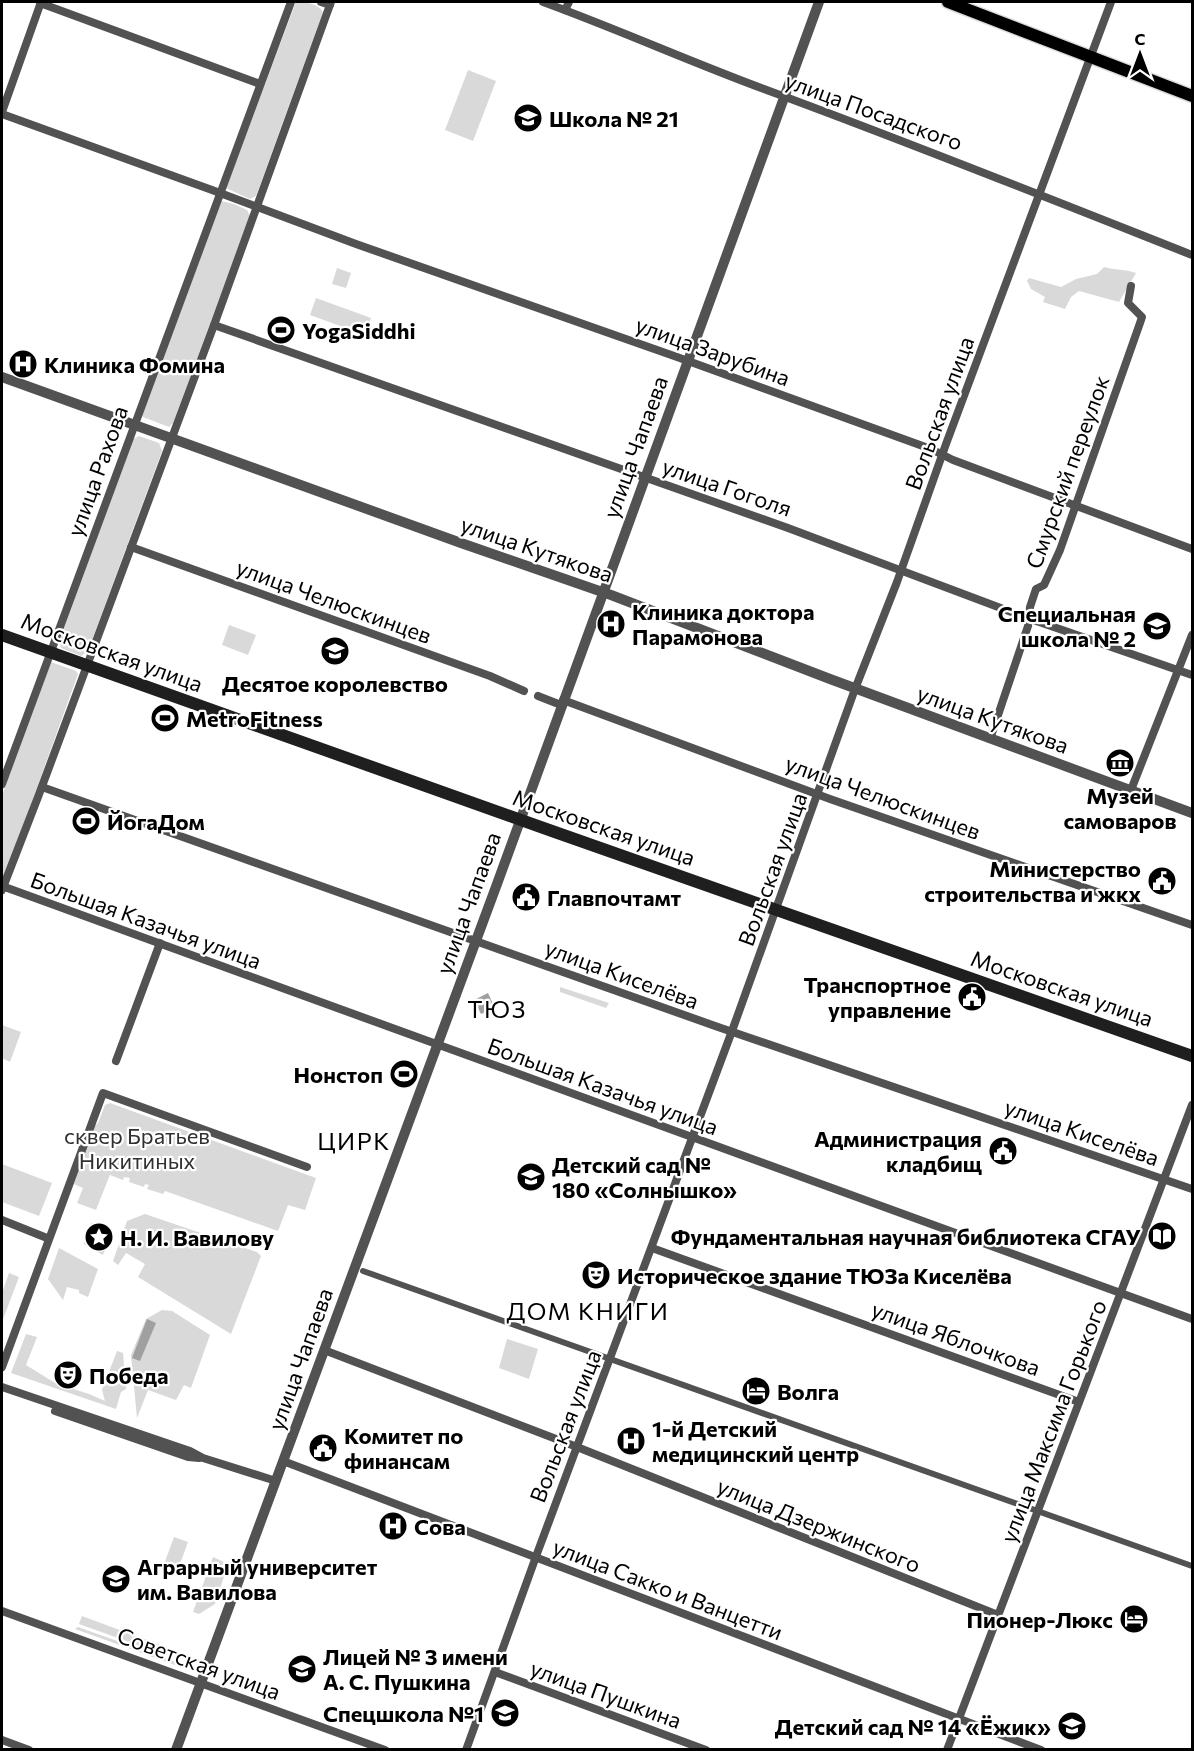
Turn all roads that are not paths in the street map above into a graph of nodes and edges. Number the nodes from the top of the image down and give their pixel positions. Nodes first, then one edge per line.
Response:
1 (40, 2) edge
2 (291, 2) edge
3 (543, 2) edge
4 (819, 2) edge
5 (948, 2) edge
6 (1111, 2) edge
7 (327, 3) edge
8 (567, 6) edge
9 (1090, 57) junction
10 (260, 84) junction
11 (1192, 96) edge
12 (784, 97) junction
13 (2, 113) edge
14 (220, 193) junction
15 (1039, 194) junction
16 (257, 208) junction
17 (1192, 255) edge
18 (1131, 286) dead end
19 (214, 325) junction
20 (687, 361) junction
21 (2, 377) edge
22 (134, 424) junction
23 (171, 439) junction
24 (942, 455) junction
25 (645, 478) junction
26 (1077, 505) junction
27 (131, 547) junction
28 (1192, 549) edge
29 (901, 570) junction
30 (603, 593) junction
31 (1029, 618) junction
32 (2, 635) edge
33 (1192, 635) edge
34 (50, 653) junction
35 (86, 665) junction
36 (1179, 671) junction
37 (1192, 675) edge
38 (855, 689) junction
39 (524, 691) dead end
40 (538, 696) dead end
41 (562, 702) junction
42 (990, 739) junction
43 (2, 784) edge
44 (42, 787) junction
45 (1131, 790) junction
46 (818, 794) junction
47 (1192, 813) edge
48 (520, 820) junction
49 (2, 888) edge
50 (777, 910) junction
51 (1192, 925) edge
52 (475, 940) junction
53 (160, 943) junction
54 (732, 1031) junction
55 (436, 1045) junction
56 (1192, 1056) edge
57 (116, 1061) dead end
58 (1192, 1105) edge
59 (692, 1137) junction
60 (307, 1167) dead end
61 (1164, 1179) junction
62 (1192, 1189) edge
63 (2, 1220) edge
64 (47, 1238) junction
65 (652, 1248) junction
66 (363, 1271) dead end
67 (1121, 1294) junction
68 (1192, 1319) edge
69 (324, 1350) junction
70 (610, 1358) junction
71 (2, 1367) edge
72 (2, 1387) edge
73 (2, 1392) edge
74 (1079, 1402) junction
75 (577, 1446) junction
76 (203, 1458) junction
77 (283, 1461) junction
78 (276, 1481) junction
79 (1038, 1511) junction
80 (535, 1558) junction
81 (1192, 1566) edge
82 (2, 1611) edge
83 (998, 1615) junction
84 (495, 1672) junction
85 (201, 1683) junction
86 (958, 1718) junction
87 (2, 1740) edge
88 (29, 1749) edge
89 (177, 1749) edge
90 (385, 1749) edge
91 (466, 1749) edge
92 (706, 1749) edge
93 (946, 1749) edge
94 (1041, 1749) edge

1 - 10 street
1 - 13 street
2 - 10 street, улица Рахова
3 - 8 street, улица Посадского
4 - 12 street, улица Чапаева
5 - 9 main road
6 - 9 street, Вольская улица
7 - 16 street
8 - 12 street, улица Посадского
9 - 11 main road
9 - 15 street, Вольская улица
10 - 14 street, улица Рахова
12 - 15 street, улица Посадского
12 - 20 street, улица Чапаева
13 - 14 street, улица Зарубина
14 - 16 street, улица Зарубина
14 - 22 street, улица Рахова
15 - 17 street, улица Посадского
15 - 24 street, Вольская улица
16 - 19 street
16 - 20 street, улица Зарубина
18 - 26 street, Смурский переулок
19 - 23 street
19 - 25 street, улица Гоголя
20 - 24 street, улица Зарубина
20 - 25 street, улица Чапаева
21 - 22 street, улица Кутякова
22 - 23 street, улица Кутякова
22 - 34 street, улица Рахова
23 - 27 street
23 - 30 street, улица Кутякова
24 - 26 street, улица Зарубина
24 - 29 street, Вольская улица
25 - 29 street, улица Гоголя
25 - 30 street, улица Чапаева
26 - 28 street, улица Зарубина
26 - 31 street, Смурский переулок
27 - 35 street
27 - 39 street, улица Челюскинцев
29 - 31 street, улица Гоголя
29 - 38 street, Вольская улица
30 - 38 street, улица Кутякова
30 - 41 street, улица Чапаева
31 - 36 street, улица Гоголя
31 - 42 street, Смурский переулок
32 - 34 main road, Московская улица
33 - 36 street
34 - 35 main road, Московская улица
34 - 43 street, улица Рахова
35 - 44 street
35 - 48 main road, Московская улица
36 - 37 street, улица Гоголя
36 - 45 street
38 - 42 street, улица Кутякова
38 - 46 street, Вольская улица
40 - 41 street, улица Челюскинцев
41 - 46 street, улица Челюскинцев
41 - 48 street, улица Чапаева
42 - 45 street, улица Кутякова
44 - 49 street
44 - 52 street, улица Киселёва
45 - 47 street, улица Кутякова
46 - 50 street, Вольская улица
46 - 51 street, улица Челюскинцев
48 - 50 main road, Московская улица
48 - 52 street, улица Чапаева
49 - 53 street, Большая Казачья улица
50 - 54 street, Вольская улица
50 - 56 main road, Московская улица
52 - 54 street, улица Киселёва
52 - 55 street, улица Чапаева
53 - 55 street, Большая Казачья улица
53 - 57 street
54 - 59 street, Вольская улица
54 - 61 street, улица Киселёва
55 - 59 street, Большая Казачья улица
55 - 69 street, улица Чапаева
58 - 61 street, улица Максима Горького
59 - 65 street, Вольская улица
59 - 67 street, Большая Казачья улица
60 - 64 street
61 - 62 street, улица Киселёва
61 - 67 street, улица Максима Горького
63 - 64 street
64 - 71 street
65 - 70 street, Вольская улица
65 - 74 street, улица Яблочкова
66 - 70 street
67 - 68 street, Большая Казачья улица
67 - 74 street, улица Максима Горького
69 - 75 street, улица Дзержинского
69 - 77 street, улица Чапаева
70 - 75 street, Вольская улица
70 - 79 street
72 - 76 street
73 - 76 street
74 - 79 street, улица Максима Горького
75 - 80 street, Вольская улица
75 - 83 street, улица Дзержинского
76 - 78 street
77 - 78 street, улица Чапаева
77 - 80 street, улица Сакко и Ванцетти
78 - 85 street, улица Чапаева
79 - 81 street
79 - 83 street, улица Максима Горького
80 - 84 street, Вольская улица
80 - 86 street, улица Сакко и Ванцетти
82 - 85 street, Советская улица
83 - 86 street, улица Максима Горького
84 - 91 street, Вольская улица
84 - 92 street, улица Пушкина
85 - 89 street, улица Чапаева
85 - 90 street, Советская улица
86 - 93 street, улица Максима Горького
86 - 94 street, улица Сакко и Ванцетти
87 - 88 street

